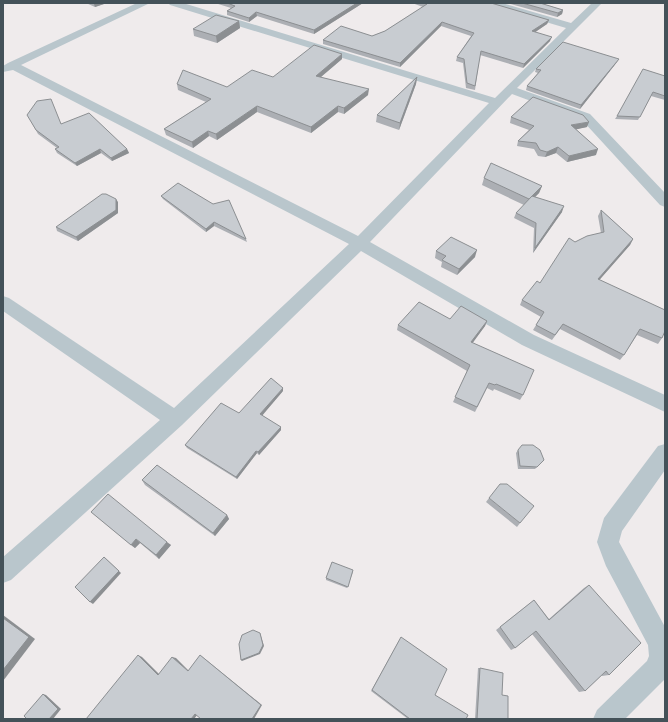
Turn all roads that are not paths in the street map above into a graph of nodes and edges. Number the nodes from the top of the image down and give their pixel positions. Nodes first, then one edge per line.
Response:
1 (145, 3) edge
2 (173, 3) edge
3 (492, 3) edge
4 (597, 3) edge
5 (573, 27) junction
6 (7, 67) edge
7 (511, 90) junction
8 (497, 102) junction
9 (665, 202) edge
10 (360, 243) junction
11 (3, 302) edge
12 (665, 404) edge
13 (175, 419) junction
14 (665, 453) edge
15 (3, 572) edge
16 (606, 719) edge

1 - 6 street
2 - 8 street
3 - 5 street
4 - 5 street
5 - 7 street
6 - 10 street
7 - 8 street
7 - 9 street
8 - 10 street
10 - 12 street
10 - 13 street
11 - 13 street
13 - 15 street
14 - 16 street

